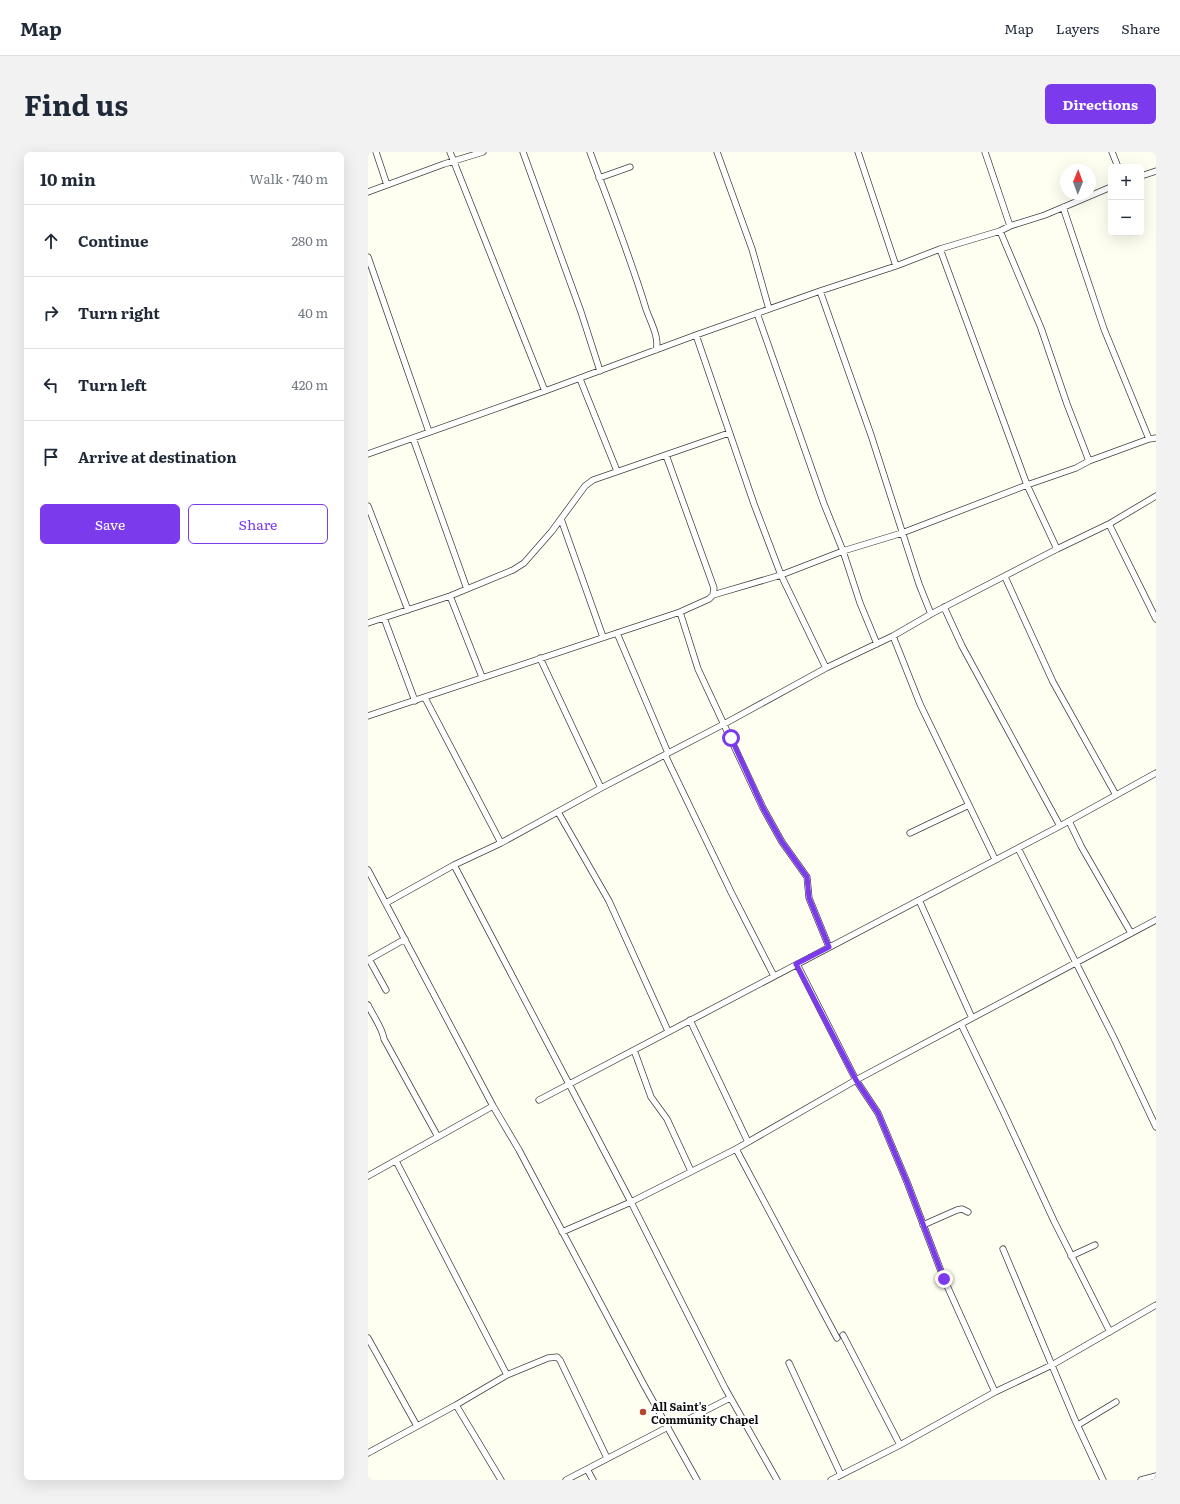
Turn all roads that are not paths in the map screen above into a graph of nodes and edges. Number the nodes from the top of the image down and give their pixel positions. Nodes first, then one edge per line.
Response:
1 (376, 152) edge
2 (450, 152) edge
3 (483, 152) edge
4 (523, 152) edge
5 (590, 152) edge
6 (717, 152) edge
7 (858, 152) edge
8 (984, 152) edge
9 (1112, 152) edge
10 (454, 161) junction
11 (1117, 164) edge
12 (630, 166) dead end
13 (1156, 170) edge
14 (1144, 175) edge
15 (600, 178) junction
16 (387, 185) junction
17 (1108, 188) edge
18 (368, 192) edge
19 (1063, 207) junction
20 (1010, 226) junction
21 (1000, 231) junction
22 (940, 249) junction
23 (368, 257) edge
24 (896, 266) junction
25 (820, 291) junction
26 (769, 309) junction
27 (757, 313) junction
28 (696, 335) junction
29 (656, 350) junction
30 (600, 371) junction
31 (580, 379) junction
32 (545, 391) junction
33 (429, 432) junction
34 (729, 433) junction
35 (412, 438) junction
36 (1156, 438) edge
37 (1149, 439) junction
38 (368, 454) edge
39 (666, 455) junction
40 (1089, 461) junction
41 (617, 471) junction
42 (1027, 485) junction
43 (1156, 496) edge
44 (368, 506) edge
45 (561, 519) junction
46 (1109, 524) junction
47 (902, 533) junction
48 (1057, 549) junction
49 (843, 551) junction
50 (781, 575) junction
51 (1004, 577) junction
52 (467, 589) junction
53 (713, 595) junction
54 (450, 596) junction
55 (944, 607) junction
56 (408, 610) junction
57 (680, 612) junction
58 (931, 614) junction
59 (384, 618) junction
60 (1156, 619) edge
61 (368, 623) edge
62 (616, 633) junction
63 (893, 636) junction
64 (604, 637) junction
65 (878, 644) junction
66 (540, 658) junction
67 (826, 668) junction
68 (482, 677) junction
69 (425, 698) junction
70 (415, 701) junction
71 (368, 716) edge
72 (724, 724) junction
73 (667, 754) junction
74 (1156, 773) edge
75 (601, 788) junction
76 (1116, 795) junction
77 (969, 805) junction
78 (558, 812) junction
79 (1069, 821) junction
80 (1060, 826) junction
81 (910, 833) dead end
82 (500, 843) junction
83 (1018, 848) junction
84 (995, 859) junction
85 (454, 865) junction
86 (368, 870) edge
87 (919, 900) junction
88 (386, 903) junction
89 (1156, 920) edge
90 (1131, 933) junction
91 (405, 939) junction
92 (829, 947) junction
93 (368, 960) edge
94 (796, 964) junction
95 (1076, 964) junction
96 (774, 976) junction
97 (386, 990) dead end
98 (368, 1005) edge
99 (972, 1018) junction
100 (690, 1020) junction
101 (961, 1024) junction
102 (668, 1031) junction
103 (634, 1050) junction
104 (856, 1080) junction
105 (569, 1085) junction
106 (539, 1100) dead end
107 (493, 1106) junction
108 (1156, 1127) edge
109 (438, 1137) junction
110 (748, 1142) junction
111 (736, 1149) junction
112 (396, 1161) junction
113 (691, 1172) junction
114 (368, 1176) edge
115 (631, 1202) junction
116 (968, 1212) dead end
117 (924, 1225) junction
118 (562, 1232) junction
119 (1095, 1245) dead end
120 (1003, 1249) dead end
121 (1071, 1256) junction
122 (1156, 1306) edge
123 (1110, 1332) junction
124 (368, 1338) edge
125 (789, 1363) dead end
126 (1052, 1365) junction
127 (507, 1375) junction
128 (995, 1392) junction
129 (730, 1398) junction
130 (1116, 1402) dead end
131 (456, 1405) junction
132 (689, 1419) dead end
133 (1078, 1425) junction
134 (417, 1426) junction
135 (668, 1427) junction
136 (900, 1445) junction
137 (368, 1453) edge
138 (607, 1458) junction
139 (587, 1469) junction
140 (842, 1475) junction
141 (1156, 1476) edge
142 (501, 1480) edge
143 (566, 1480) edge
144 (593, 1480) edge
145 (697, 1480) edge
146 (777, 1480) edge
147 (831, 1480) edge
148 (1103, 1480) edge
149 (1141, 1480) edge

1 - 16 street
2 - 10 street
3 - 10 street
4 - 30 street
5 - 15 street
6 - 26 street
7 - 24 street
8 - 20 street
9 - 11 street
10 - 16 street
10 - 32 street
12 - 15 street
13 - 14 street
15 - 29 street
16 - 18 street
17 - 19 street
19 - 20 street
19 - 37 street
20 - 21 street
21 - 22 street
21 - 40 street
22 - 24 street
22 - 42 street
23 - 33 street
24 - 25 street
25 - 26 street
25 - 47 street
26 - 27 street
27 - 28 street
27 - 49 street
28 - 29 street
28 - 34 street
29 - 30 street
30 - 31 street
31 - 32 street
31 - 41 street
32 - 33 street
33 - 35 street
34 - 39 street
34 - 50 street
35 - 38 street
35 - 52 street
36 - 37 street
37 - 40 street
39 - 41 street
39 - 53 street
40 - 42 street
41 - 45 street
42 - 47 street
42 - 48 street
43 - 46 street
44 - 56 street
45 - 52 street
45 - 64 street
46 - 48 street
46 - 60 street
47 - 49 street
47 - 58 street
48 - 51 street
49 - 50 street
49 - 65 street
50 - 53 street
50 - 67 street
51 - 55 street
51 - 76 street
52 - 54 street
53 - 57 street
54 - 56 street
54 - 68 street
55 - 58 street
55 - 80 street
56 - 59 street
57 - 62 street
57 - 72 street
58 - 63 street
59 - 61 street
59 - 70 street
62 - 64 street
62 - 73 street
63 - 65 street
63 - 77 street
64 - 66 street
65 - 67 street
66 - 68 street
66 - 75 street
67 - 72 street
68 - 69 street
69 - 70 street
69 - 82 street
70 - 71 street
72 - 73 street
72 - 92 street
73 - 75 street
73 - 96 street
74 - 76 street
75 - 78 street
76 - 79 street
77 - 81 street
77 - 84 street
78 - 82 street
78 - 102 street
79 - 80 street
79 - 90 street
80 - 83 street
82 - 85 street
83 - 84 street
83 - 95 street
84 - 87 street
85 - 88 street
85 - 105 street
86 - 88 street
87 - 92 street
87 - 99 street
88 - 91 street
89 - 90 street
90 - 95 street
91 - 93 street
91 - 107 street
92 - 94 street
93 - 97 street
94 - 96 street
94 - 104 street
95 - 99 street
95 - 108 street
96 - 100 street
98 - 109 street
99 - 101 street
100 - 102 street
100 - 110 street
101 - 104 street
101 - 121 street
102 - 103 street
103 - 105 street
103 - 113 street
104 - 110 street
104 - 117 street
105 - 106 street
105 - 115 street
107 - 109 street
107 - 118 street
109 - 112 street
110 - 111 street
111 - 113 street
111 - 136 street
112 - 114 street
112 - 127 street
113 - 115 street
115 - 118 street
115 - 129 street
116 - 117 street
117 - 128 street
118 - 135 street
119 - 121 street
120 - 126 street
121 - 123 street
122 - 123 street
123 - 126 street
124 - 134 street
125 - 140 street
126 - 128 street
126 - 133 street
127 - 131 street
127 - 138 street
128 - 136 street
129 - 132 street
129 - 146 street
130 - 133 street
131 - 134 street
131 - 142 street
133 - 148 street
134 - 137 street
135 - 138 street
135 - 145 street
136 - 140 street
138 - 139 street
139 - 143 street
139 - 144 street
140 - 147 street
141 - 149 street

